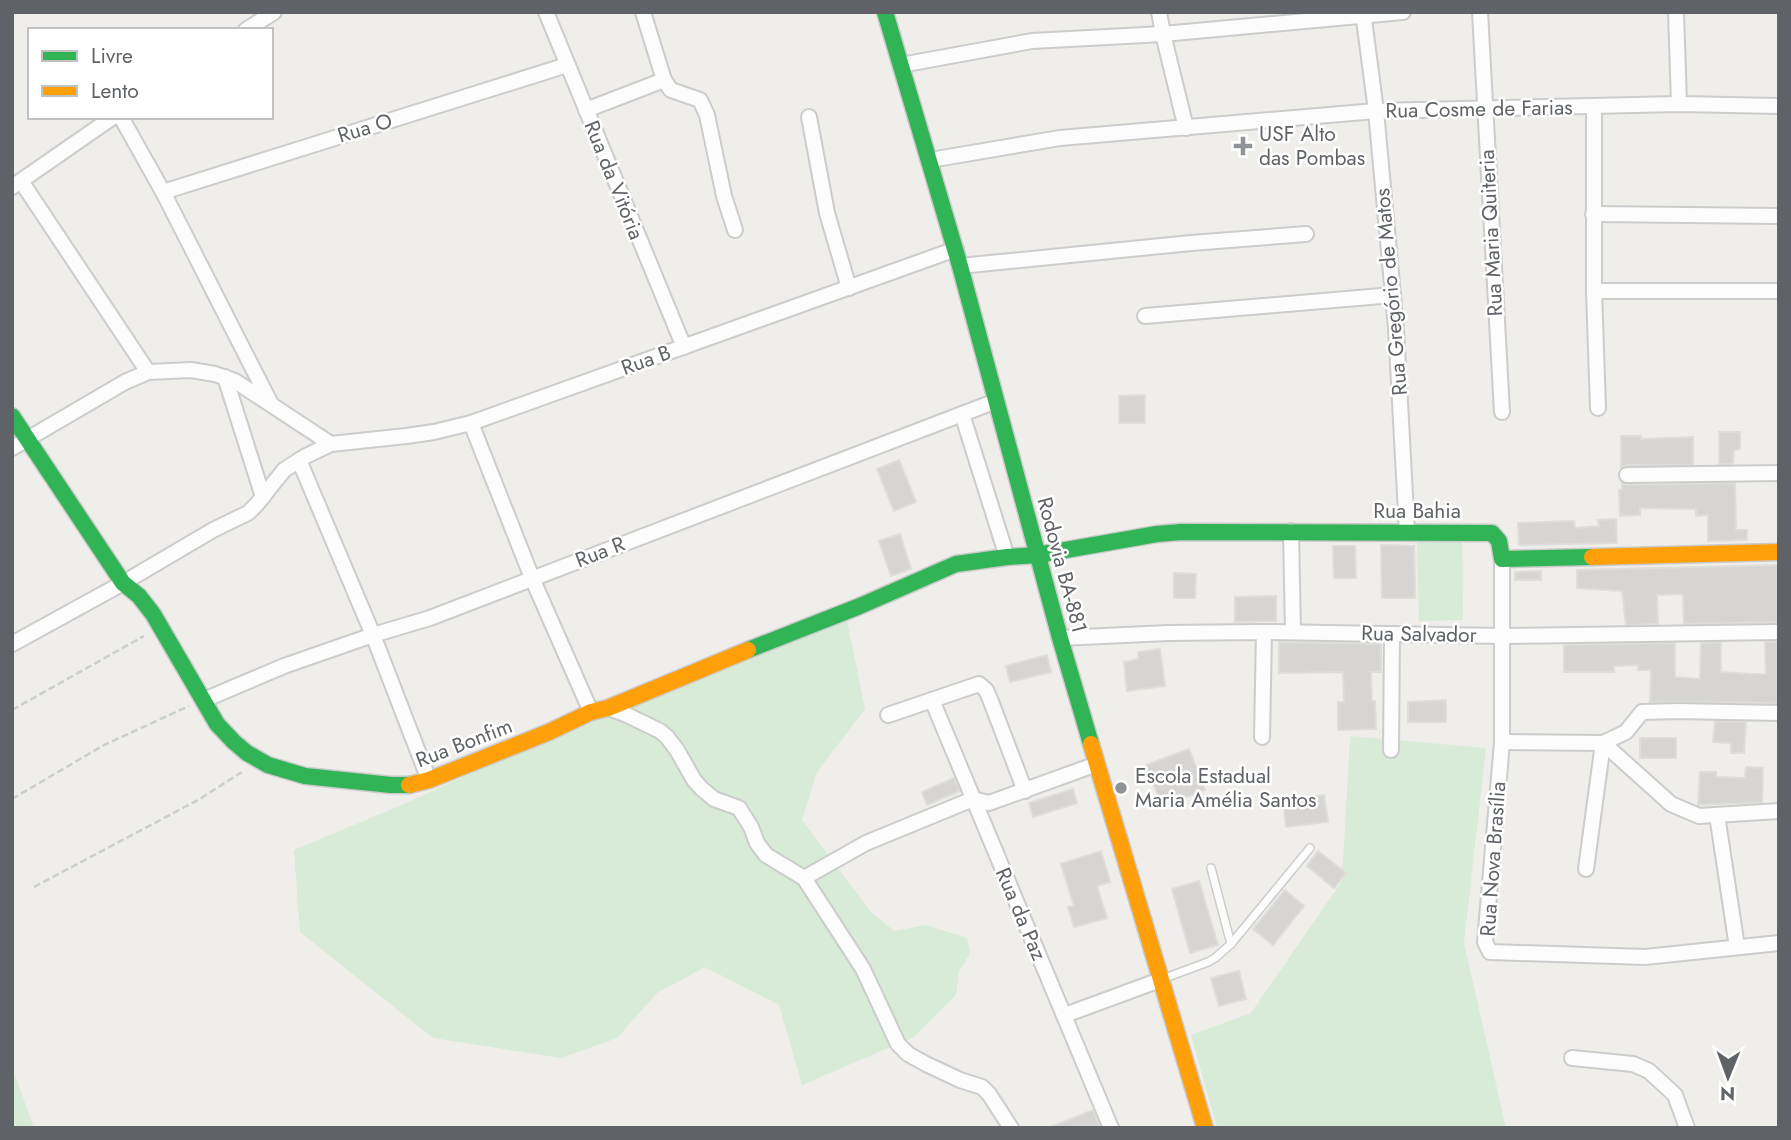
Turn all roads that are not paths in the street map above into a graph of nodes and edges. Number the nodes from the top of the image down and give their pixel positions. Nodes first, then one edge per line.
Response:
1 (274, 12) edge
2 (546, 12) edge
3 (643, 12) edge
4 (886, 12) edge
5 (1159, 12) edge
6 (1403, 12) edge
7 (1480, 12) edge
8 (1676, 12) edge
9 (1363, 14) edge
10 (249, 28) edge
11 (1163, 34) junction
12 (567, 65) junction
13 (901, 65) junction
14 (664, 80) junction
15 (1679, 104) junction
16 (1594, 106) junction
17 (1779, 106) edge
18 (1484, 108) junction
19 (586, 110) junction
20 (1376, 111) junction
21 (809, 117) dead end
22 (110, 119) edge
23 (122, 119) edge
24 (1186, 128) junction
25 (930, 160) junction
26 (17, 184) edge
27 (163, 192) junction
28 (1593, 215) junction
29 (1779, 216) edge
30 (735, 230) dead end
31 (1306, 234) dead end
32 (956, 249) junction
33 (960, 266) junction
34 (849, 288) junction
35 (1594, 290) junction
36 (1779, 291) edge
37 (1393, 295) junction
38 (1145, 316) dead end
39 (684, 347) junction
40 (148, 372) junction
41 (225, 377) junction
42 (996, 401) junction
43 (271, 404) junction
44 (1598, 408) dead end
45 (1502, 412) dead end
46 (962, 414) junction
47 (12, 416) edge
48 (471, 423) junction
49 (26, 438) junction
50 (331, 444) junction
51 (12, 447) edge
52 (299, 460) junction
53 (1779, 474) edge
54 (1627, 475) dead end
55 (264, 496) junction
56 (1291, 531) junction
57 (1407, 532) junction
58 (1779, 552) edge
59 (1037, 555) junction
60 (1007, 557) junction
61 (1502, 559) junction
62 (532, 578) junction
63 (123, 583) junction
64 (1264, 632) junction
65 (1293, 632) junction
66 (1779, 632) edge
67 (1392, 634) junction
68 (373, 635) junction
69 (1503, 636) junction
70 (1060, 638) junction
71 (12, 644) edge
72 (204, 700) junction
73 (932, 700) junction
74 (608, 708) junction
75 (591, 712) junction
76 (1779, 713) edge
77 (888, 715) dead end
78 (1262, 737) dead end
79 (1502, 742) junction
80 (1603, 743) junction
81 (1391, 750) dead end
82 (1097, 764) junction
83 (429, 780) junction
84 (1025, 791) junction
85 (972, 799) junction
86 (1779, 811) edge
87 (1717, 815) junction
88 (1310, 848) dead end
89 (1212, 868) dead end
90 (1586, 869) dead end
91 (804, 878) junction
92 (1779, 943) edge
93 (1231, 944) junction
94 (1737, 947) junction
95 (1160, 980) junction
96 (1065, 1016) junction
97 (1573, 1058) dead end
98 (1011, 1128) edge
99 (1111, 1128) edge
100 (1205, 1128) edge
101 (1687, 1128) edge

1 - 10 street
2 - 12 street, Rua da Vitória
3 - 14 street
4 - 13 street, Rodovia BA-881
5 - 11 street
6 - 9 street
7 - 18 street, Rua Maria Quiteria
8 - 15 street
9 - 11 street
9 - 20 street, Rua Gregório de Matos
11 - 13 street
11 - 24 street
12 - 19 street, Rua da Vitória
12 - 27 street, Rua O
13 - 25 street, Rodovia BA-881
14 - 19 street
14 - 30 street
15 - 16 street, Rua Cosme de Farias
15 - 17 street, Rua Cosme de Farias
16 - 18 street, Rua Cosme de Farias
16 - 28 street
18 - 20 street, Rua Cosme de Farias
18 - 45 street, Rua Maria Quiteria
19 - 39 street, Rua da Vitória
20 - 24 street, Rua Cosme de Farias
20 - 37 street, Rua Gregório de Matos
21 - 34 street
22 - 26 street
23 - 27 street
24 - 25 street, Rua Cosme de Farias
25 - 32 street, Rodovia BA-881
26 - 40 street
27 - 43 street
28 - 29 street
28 - 35 street
31 - 33 street
32 - 33 street, Rodovia BA-881
32 - 34 street, Rua B
33 - 42 street, Rodovia BA-881
34 - 39 street, Rua B
35 - 36 street
35 - 44 street
37 - 38 street
37 - 57 street, Rua Gregório de Matos
39 - 48 street, Rua B
40 - 41 street
40 - 49 street
41 - 43 street
41 - 55 street
42 - 46 street, Rua R
42 - 59 street, Rodovia BA-881
43 - 50 street
46 - 60 street
46 - 62 street, Rua R
47 - 49 street, Rua Bonfim
48 - 50 street, Rua B
48 - 62 street
49 - 51 street
49 - 63 street, Rua Bonfim
50 - 52 street
52 - 55 street
52 - 68 street
53 - 54 street
55 - 63 street
56 - 57 street, Rua Bahia
56 - 59 street, Rua Bahia
56 - 65 street
57 - 61 street, Rua Bahia
58 - 61 street
59 - 60 street, Rua Bonfim
59 - 70 street, Rodovia BA-881
60 - 74 street, Rua Bonfim
61 - 69 street, Rua Nova Brasília
62 - 68 street, Rua R
62 - 75 street
63 - 71 street
63 - 72 street, Rua Bonfim
64 - 65 street, Rua Salvador
64 - 70 street, Rua Salvador
64 - 78 street
65 - 67 street, Rua Salvador
66 - 69 street, Rua Salvador
67 - 69 street, Rua Salvador
67 - 81 street
68 - 72 street, Rua R
68 - 83 street
69 - 79 street, Rua Nova Brasília
70 - 82 street, Rodovia BA-881
72 - 83 street, Rua Bonfim
73 - 77 street
73 - 84 street
73 - 85 street, Rua da Paz
74 - 75 street, Rua Bonfim
74 - 91 street
75 - 83 street, Rua Bonfim
76 - 80 street
79 - 80 street
79 - 94 street, Rua Nova Brasília
80 - 87 street
80 - 90 street
82 - 84 street
82 - 95 street, Rodovia BA-881
84 - 85 street
85 - 91 street
85 - 96 street, Rua da Paz
86 - 87 street
87 - 94 street
88 - 93 lane
89 - 93 lane
91 - 98 street
92 - 94 street, Rua Nova Brasília
93 - 95 lane
95 - 96 street
95 - 100 street, Rodovia BA-881
96 - 99 street, Rua da Paz
97 - 101 street

